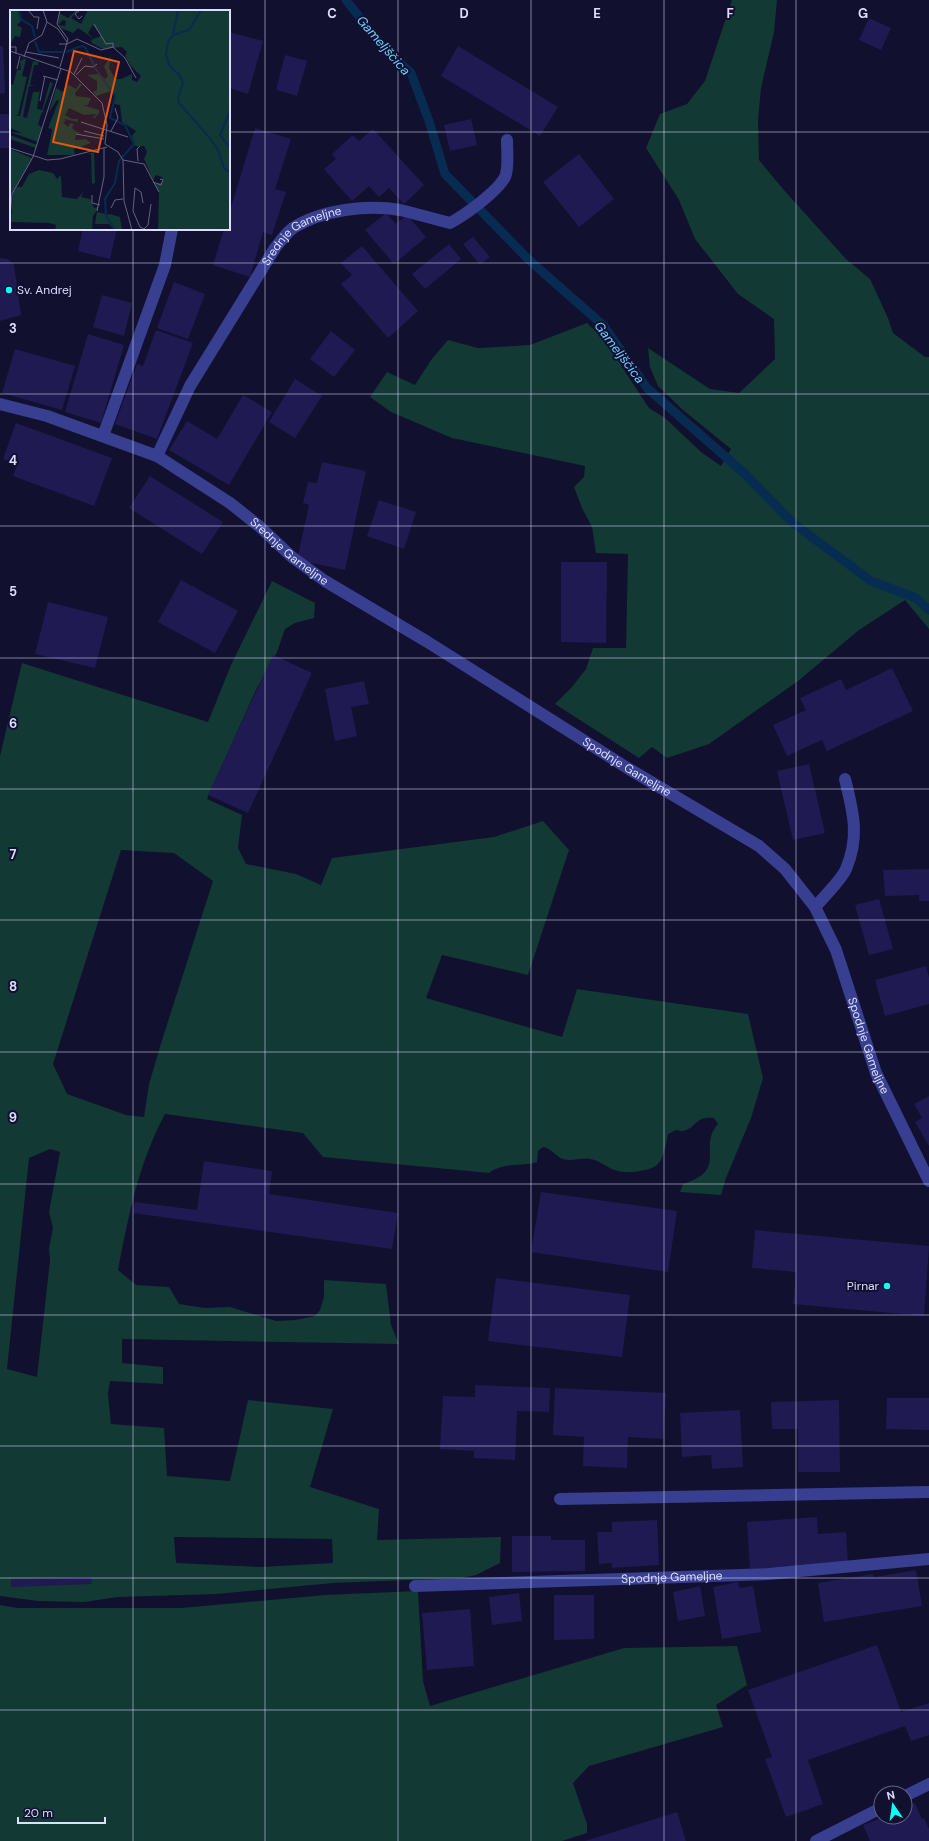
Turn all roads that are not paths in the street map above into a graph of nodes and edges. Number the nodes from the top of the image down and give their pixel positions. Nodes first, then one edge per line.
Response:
1 (507, 140) dead end
2 (172, 230) edge
3 (0, 404) edge
4 (103, 436) junction
5 (157, 456) junction
6 (426, 641) joint
7 (845, 779) dead end
8 (816, 907) junction
9 (929, 1181) edge
10 (929, 1492) edge
11 (560, 1499) dead end
12 (929, 1559) edge
13 (415, 1586) dead end
14 (929, 1784) edge
15 (913, 1792) edge
16 (873, 1812) edge
17 (816, 1841) edge

1 - 5 street, Srednje Gameljne
2 - 4 street
3 - 4 street, Srednje Gameljne
4 - 5 street, Srednje Gameljne
5 - 6 street, Srednje Gameljne
6 - 8 street, Spodnje Gameljne
7 - 8 street
8 - 9 street, Spodnje Gameljne
10 - 11 street
12 - 13 street, Spodnje Gameljne
14 - 15 street
16 - 17 street

